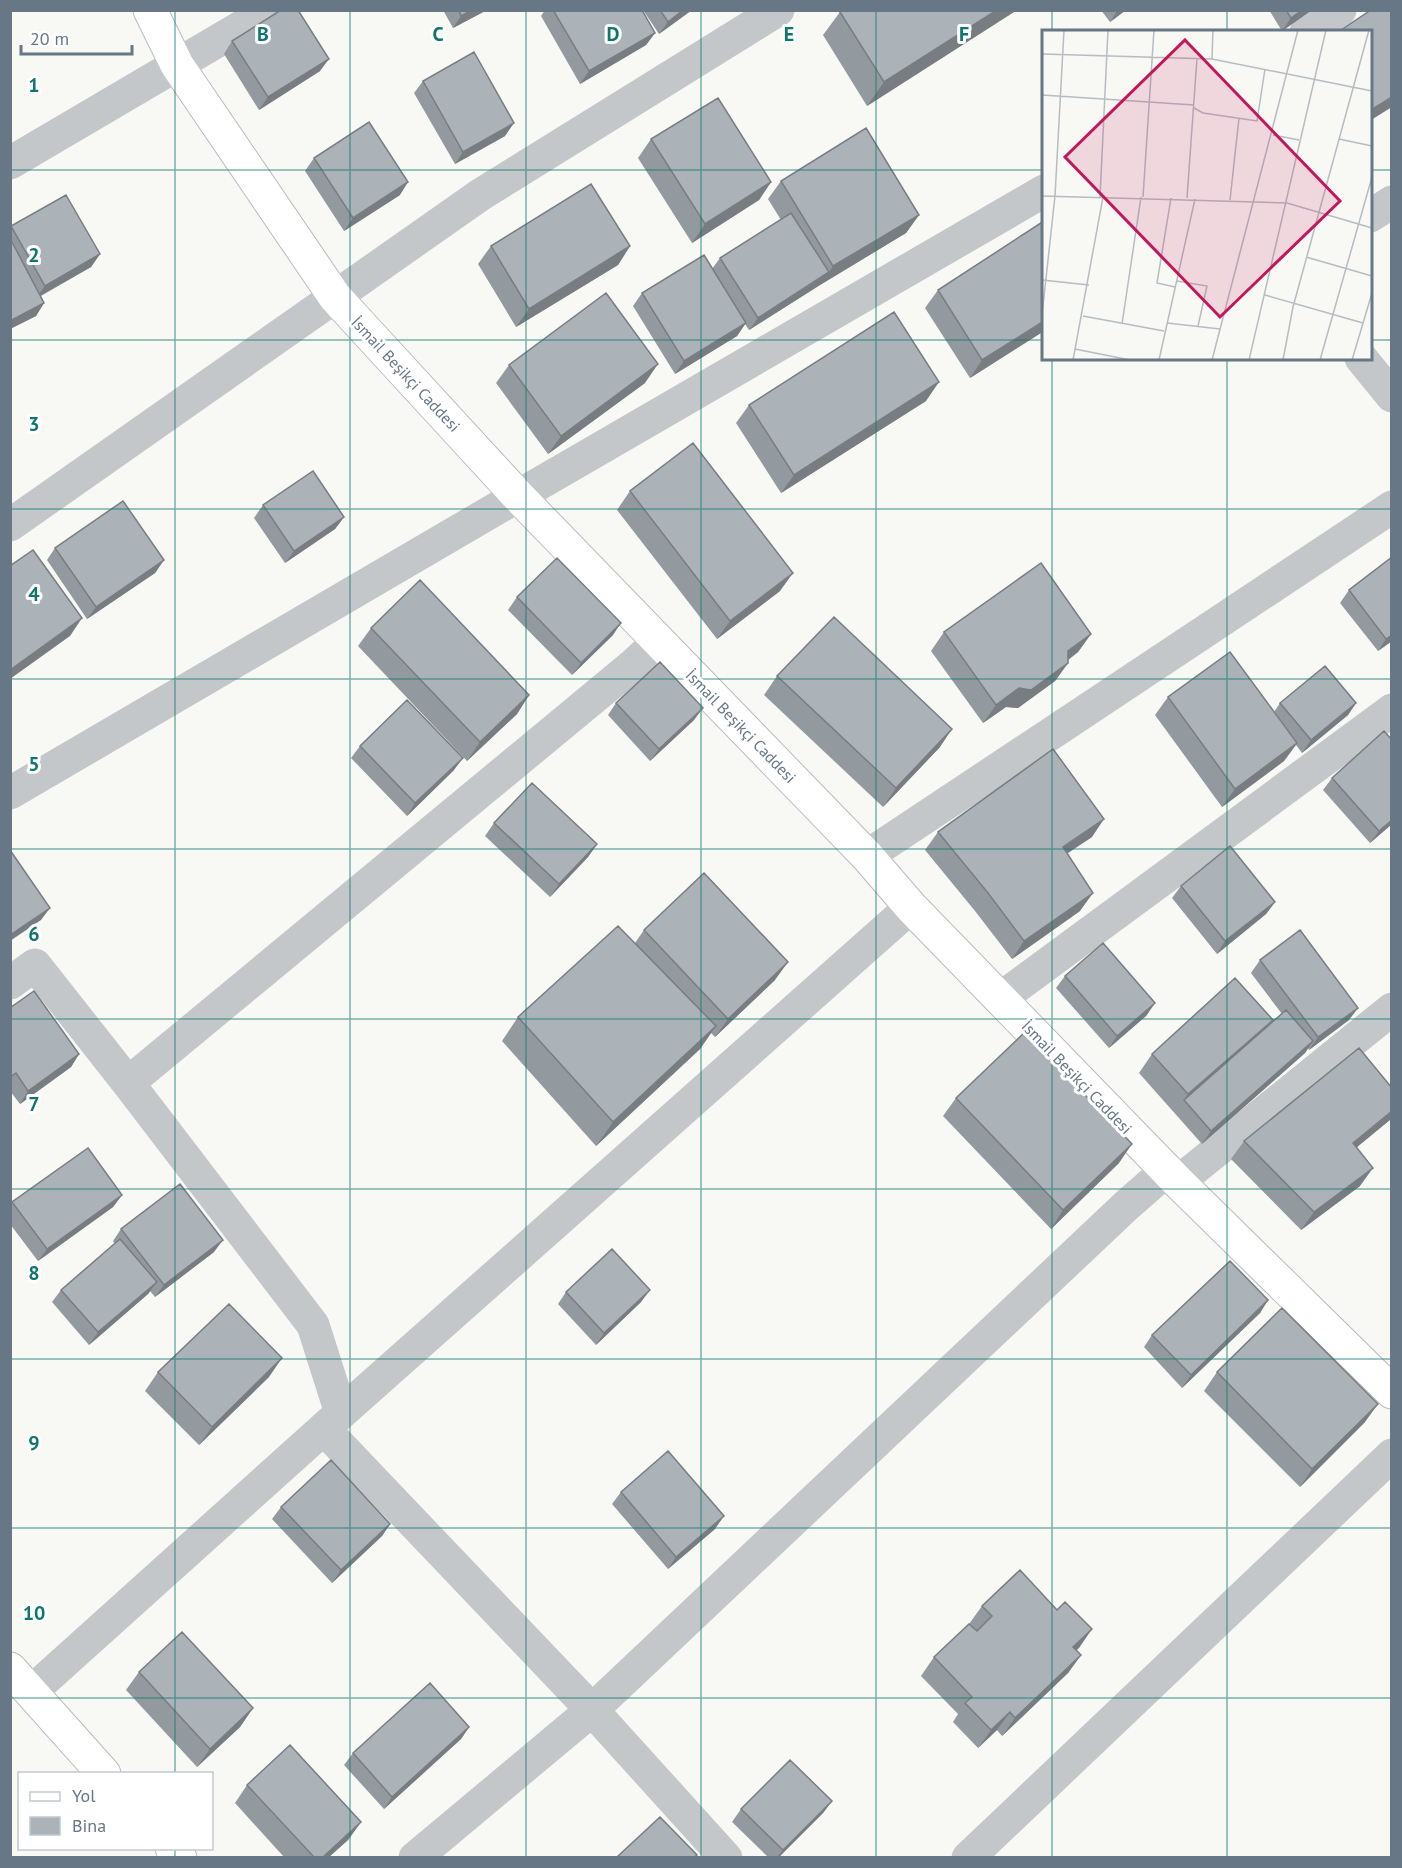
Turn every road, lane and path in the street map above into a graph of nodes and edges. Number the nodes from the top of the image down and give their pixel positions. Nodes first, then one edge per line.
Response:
1 (150, 10) edge
2 (270, 10) edge
3 (778, 10) edge
4 (1340, 10) edge
5 (1309, 30) edge
6 (177, 65) junction
7 (10, 163) edge
8 (1042, 192) edge
9 (1392, 202) edge
10 (1372, 215) edge
11 (335, 297) junction
12 (1363, 360) edge
13 (1392, 396) edge
14 (518, 496) junction
15 (1392, 507) edge
16 (10, 525) edge
17 (659, 641) junction
18 (1392, 710) edge
19 (14, 785) edge
20 (867, 856) junction
21 (910, 907) junction
22 (10, 983) edge
23 (1001, 998) junction
24 (1392, 1009) edge
25 (128, 1083) junction
26 (1172, 1176) junction
27 (1392, 1392) edge
28 (332, 1421) junction
29 (1392, 1455) edge
30 (21, 1681) edge
31 (592, 1710) junction
32 (103, 1772) edge
33 (415, 1857) edge
34 (726, 1857) edge
35 (968, 1857) edge

1 - 6 street, İsmail Beşikçi Caddesi
2 - 6 street
3 - 11 street
4 - 5 street
6 - 7 street
6 - 11 street, İsmail Beşikçi Caddesi
8 - 14 street
9 - 10 street
11 - 14 street, İsmail Beşikçi Caddesi
11 - 16 street
12 - 13 street
14 - 17 street, İsmail Beşikçi Caddesi
14 - 19 street
15 - 20 street
17 - 20 street, İsmail Beşikçi Caddesi
17 - 25 street
18 - 23 street
20 - 21 street, İsmail Beşikçi Caddesi
21 - 23 street, İsmail Beşikçi Caddesi
21 - 28 street
22 - 25 street
23 - 26 street, İsmail Beşikçi Caddesi
24 - 26 street
25 - 28 street
26 - 27 street, İsmail Beşikçi Caddesi
26 - 31 street
28 - 30 street
28 - 31 street
29 - 35 street
30 - 32 street
31 - 33 street
31 - 34 street

